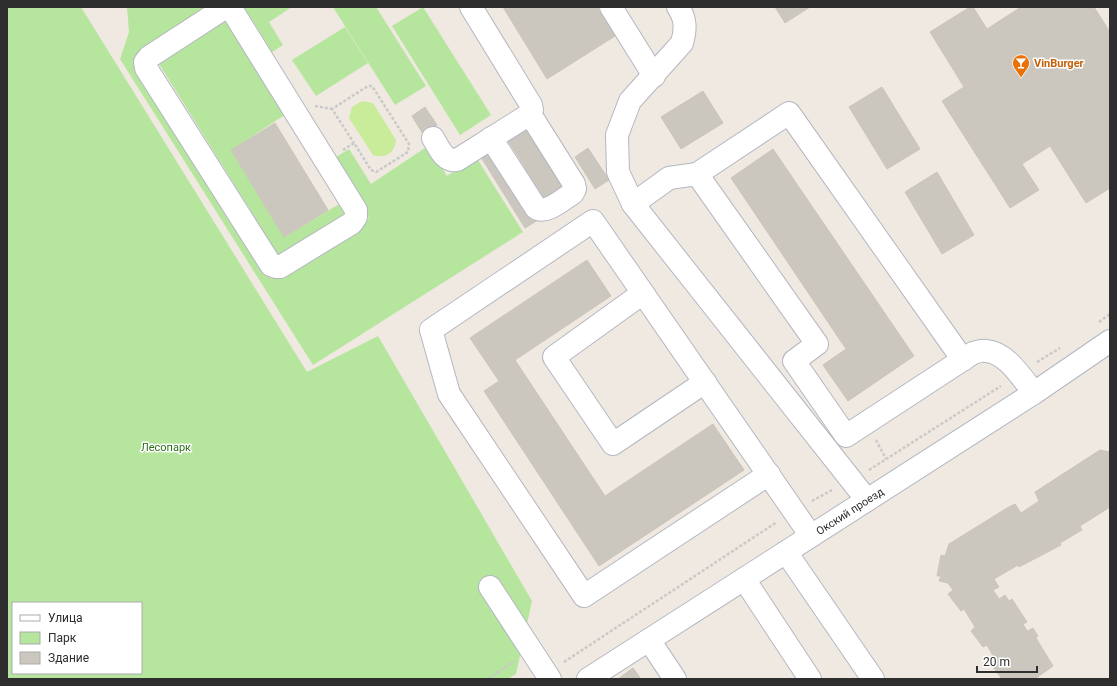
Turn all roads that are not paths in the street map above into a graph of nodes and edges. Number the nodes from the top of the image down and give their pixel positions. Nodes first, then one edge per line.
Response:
1 (226, 7) edge
2 (230, 7) edge
3 (471, 7) edge
4 (611, 7) edge
5 (678, 7) edge
6 (654, 76) junction
7 (530, 114) junction
8 (433, 138) dead end
9 (491, 138) junction
10 (697, 174) junction
11 (633, 204) junction
12 (643, 293) junction
13 (1110, 341) edge
14 (963, 360) junction
15 (704, 382) junction
16 (1034, 393) junction
17 (768, 474) junction
18 (867, 500) junction
19 (811, 536) junction
20 (786, 552) junction
21 (744, 580) junction
22 (490, 587) dead end
23 (649, 640) junction
24 (548, 676) edge
25 (588, 679) edge
26 (675, 679) edge
27 (810, 679) edge
28 (873, 679) edge

1 - 2 street
3 - 7 street
4 - 6 street
5 - 6 street
6 - 11 street
7 - 9 street
7 - 9 street
8 - 9 street
10 - 11 street
10 - 14 street
10 - 14 street
11 - 18 street
12 - 15 street
12 - 15 street
12 - 17 street
13 - 16 street, Окский проезд
14 - 16 street
15 - 17 street
16 - 18 street, Окский проезд
17 - 19 street
18 - 19 street, Окский проезд
19 - 20 street, Окский проезд
20 - 21 street, Окский проезд
20 - 28 street
21 - 23 street, Окский проезд
21 - 27 street
22 - 24 street
23 - 25 street, Окский проезд
23 - 26 street

